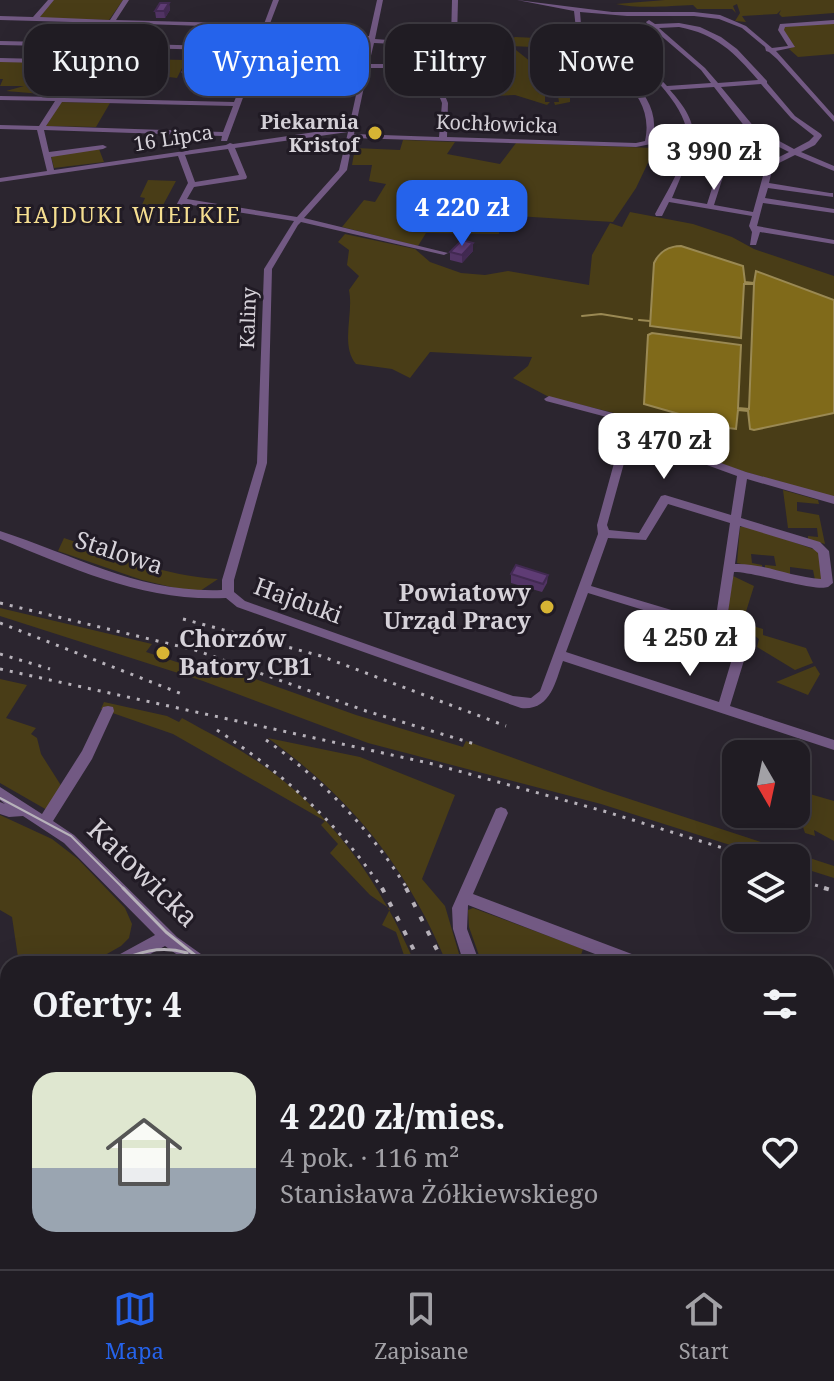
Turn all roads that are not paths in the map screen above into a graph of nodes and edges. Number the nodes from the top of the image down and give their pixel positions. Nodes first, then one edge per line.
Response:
1 (51, 0) edge
2 (126, 0) edge
3 (276, 0) edge
4 (380, 0) edge
5 (455, 0) edge
6 (520, 0) edge
7 (577, 9) junction
8 (640, 15) junction
9 (0, 18) edge
10 (35, 19) junction
11 (111, 21) junction
12 (834, 22) edge
13 (109, 24) edge
14 (203, 24) edge
15 (266, 24) edge
16 (651, 24) edge
17 (663, 25) edge
18 (663, 35) edge
19 (371, 40) junction
20 (0, 43) edge
21 (24, 44) edge
22 (369, 49) edge
23 (768, 50) junction
24 (0, 60) edge
25 (24, 61) edge
26 (369, 66) edge
27 (765, 82) junction
28 (663, 85) edge
29 (715, 85) junction
30 (665, 88) junction
31 (62, 96) edge
32 (239, 96) edge
33 (359, 96) edge
34 (3, 98) edge
35 (60, 99) junction
36 (236, 104) junction
37 (0, 107) edge
38 (834, 120) edge
39 (0, 127) edge
40 (41, 129) junction
41 (100, 131) junction
42 (351, 132) junction
43 (225, 134) junction
44 (443, 138) junction
45 (226, 146) junction
46 (103, 147) junction
47 (688, 147) junction
48 (795, 152) junction
49 (180, 153) junction
50 (727, 153) junction
51 (46, 155) junction
52 (775, 160) junction
53 (109, 163) junction
54 (834, 169) edge
55 (51, 172) junction
56 (0, 180) edge
57 (191, 185) junction
58 (765, 185) junction
59 (830, 195) dead end
60 (666, 199) junction
61 (762, 200) junction
62 (182, 201) junction
63 (710, 207) junction
64 (834, 211) edge
65 (659, 214) dead end
66 (757, 215) junction
67 (173, 219) dead end
68 (298, 220) junction
69 (755, 229) junction
70 (834, 242) edge
71 (753, 243) dead end
72 (444, 253) dead end
73 (549, 399) dead end
74 (631, 434) junction
75 (742, 474) junction
76 (834, 500) edge
77 (735, 520) junction
78 (604, 534) junction
79 (0, 535) edge
80 (729, 568) junction
81 (831, 584) edge
82 (584, 588) junction
83 (228, 594) junction
84 (720, 627) junction
85 (560, 655) junction
86 (723, 708) junction
87 (108, 711) dead end
88 (834, 745) edge
89 (0, 793) edge
90 (11, 807) edge
91 (501, 813) dead end
92 (45, 821) junction
93 (464, 897) junction
94 (166, 936) junction
95 (132, 956) edge
96 (192, 956) edge
97 (469, 956) edge
98 (619, 956) edge

1 - 10 street
2 - 11 street
3 - 15 street
4 - 19 street, Kaliny
5 - 44 street
6 - 7 street
7 - 8 street
7 - 44 street, Kochłowicka
8 - 16 street
8 - 23 street
9 - 10 street
10 - 11 street
11 - 13 street
11 - 14 street
12 - 23 street
17 - 27 street
18 - 29 street
19 - 22 street, Kaliny
19 - 26 street
20 - 21 street
23 - 38 street
24 - 25 street
27 - 29 street
27 - 48 street
28 - 30 street
29 - 30 street
29 - 48 street
30 - 47 street
31 - 35 street
32 - 36 street
33 - 42 street, Kaliny
34 - 35 street
34 - 37 street
35 - 36 street
35 - 40 street
36 - 43 street
39 - 40 street
40 - 41 street
40 - 51 street
41 - 43 street
41 - 46 street
42 - 44 street, Kochłowicka
42 - 45 street, 16 Lipca
42 - 68 street, Kaliny
43 - 45 street
45 - 49 street, 16 Lipca
45 - 57 street
46 - 51 street
46 - 53 street
47 - 50 street
47 - 60 street
48 - 52 street
48 - 54 street
49 - 53 street, 16 Lipca
49 - 57 street
50 - 52 street
50 - 63 street
51 - 55 street
52 - 58 street
53 - 55 street, 16 Lipca
55 - 56 street, 16 Lipca
57 - 62 street
58 - 59 street
58 - 61 street
60 - 63 street
60 - 65 street
61 - 64 street
61 - 66 street
62 - 67 street
62 - 68 street
63 - 66 street
66 - 69 street
68 - 72 street
68 - 83 street, Kaliny
69 - 70 street
69 - 71 street
73 - 74 street
74 - 75 street
74 - 78 street
75 - 76 street
75 - 77 street
77 - 78 street
77 - 80 street
77 - 81 street
78 - 82 street
79 - 83 street, Stalowa
80 - 81 street
80 - 84 street
82 - 84 street
82 - 85 street
83 - 85 street, Hajduki
84 - 86 street
85 - 86 street
86 - 88 street
87 - 92 street
89 - 90 street, Katowicka
90 - 92 street, Katowicka
91 - 93 street
92 - 94 street, Katowicka
93 - 97 street
93 - 98 street
94 - 95 street
94 - 96 street, Katowicka

